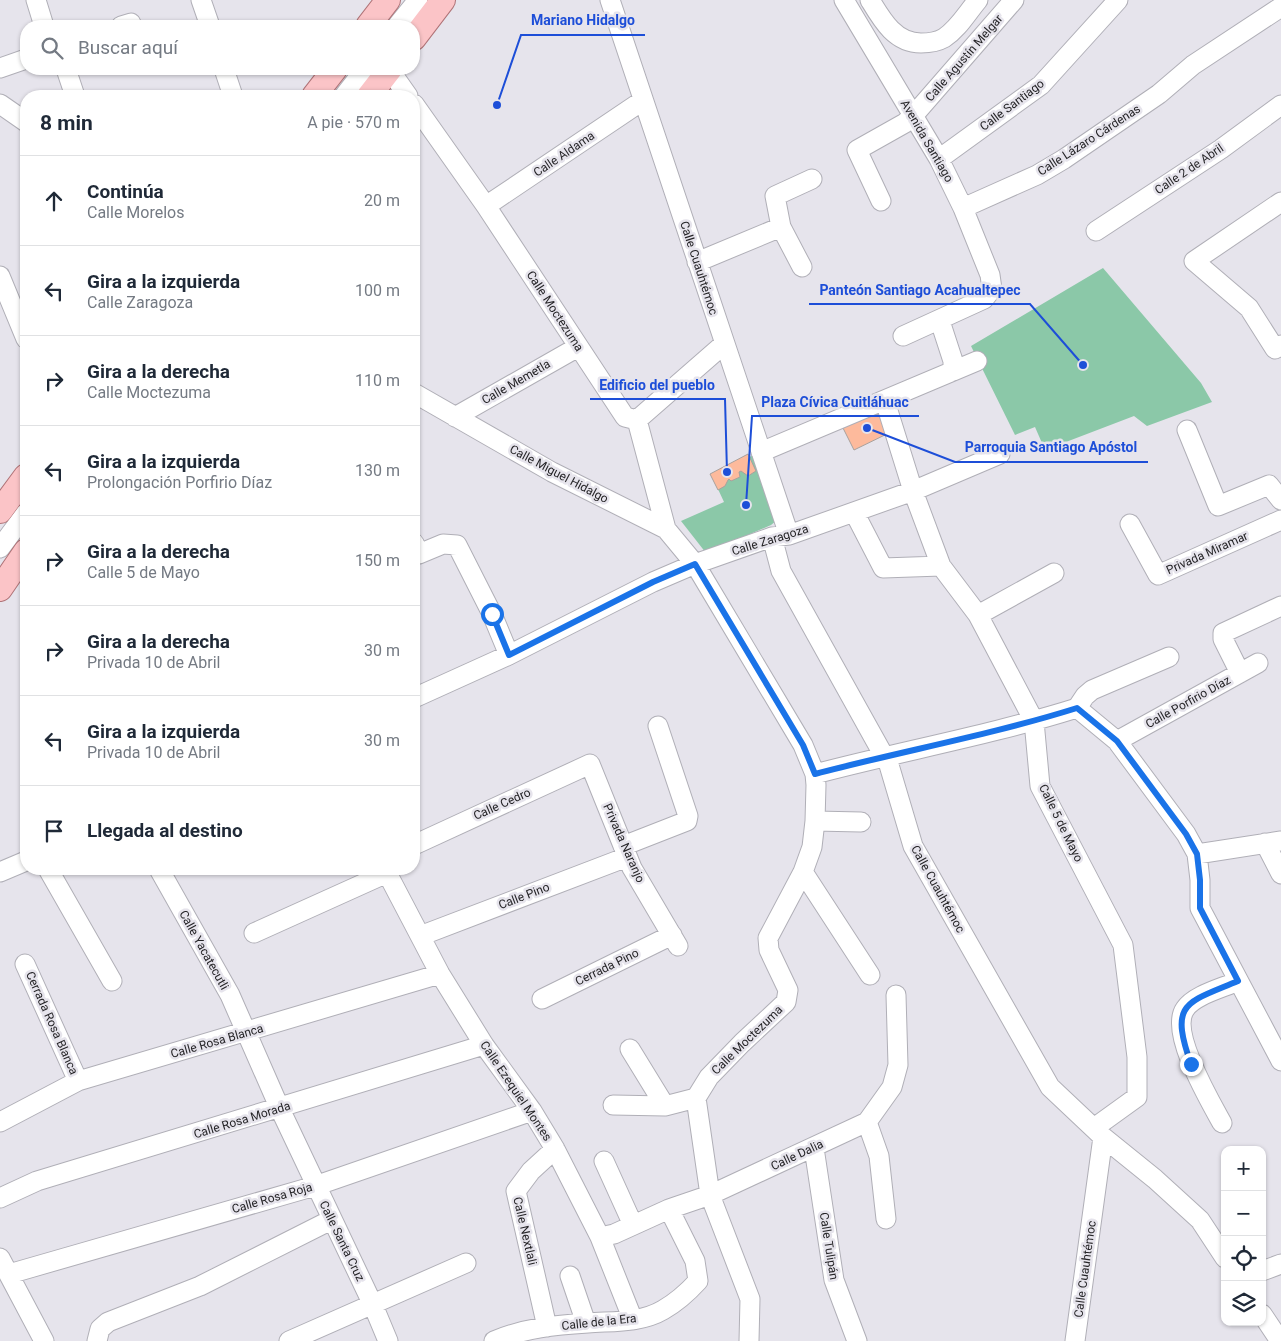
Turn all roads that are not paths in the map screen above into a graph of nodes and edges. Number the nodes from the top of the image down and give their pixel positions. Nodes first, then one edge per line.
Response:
1 (36, 0) edge
2 (201, 0) edge
3 (388, 0) edge
4 (418, 0) edge
5 (443, 0) edge
6 (610, 0) edge
7 (844, 0) edge
8 (870, 0) edge
9 (973, 0) edge
10 (978, 0) edge
11 (1014, 0) edge
12 (1118, 0) edge
13 (1281, 7) edge
14 (964, 17) junction
15 (42, 20) edge
16 (208, 20) edge
17 (373, 20) edge
18 (402, 20) edge
19 (420, 30) edge
20 (20, 61) edge
21 (0, 68) edge
22 (68, 75) edge
23 (226, 75) edge
24 (330, 75) edge
25 (360, 75) edge
26 (385, 75) edge
27 (394, 75) edge
28 (72, 90) edge
29 (231, 90) edge
30 (319, 90) edge
31 (349, 90) edge
32 (374, 90) edge
33 (404, 90) edge
34 (642, 101) junction
35 (0, 104) edge
36 (1281, 106) edge
37 (420, 112) edge
38 (913, 116) junction
39 (20, 118) edge
40 (939, 159) junction
41 (812, 179) dead end
42 (881, 201) dead end
43 (1281, 202) edge
44 (486, 206) junction
45 (963, 208) junction
46 (781, 227) junction
47 (1096, 231) dead end
48 (697, 262) junction
49 (802, 267) dead end
50 (0, 276) edge
51 (940, 320) junction
52 (20, 324) edge
53 (904, 336) dead end
54 (724, 344) junction
55 (578, 347) junction
56 (1278, 347) edge
57 (977, 361) dead end
58 (953, 372) junction
59 (420, 397) edge
60 (885, 401) junction
61 (455, 417) junction
62 (637, 420) junction
63 (1187, 430) dead end
64 (761, 452) junction
65 (1000, 454) dead end
66 (1275, 482) edge
67 (20, 484) edge
68 (913, 491) junction
69 (1281, 500) edge
70 (0, 511) edge
71 (854, 512) junction
72 (1281, 520) edge
73 (20, 521) edge
74 (1130, 524) dead end
75 (666, 529) junction
76 (780, 536) junction
77 (0, 548) edge
78 (420, 554) edge
79 (20, 560) edge
80 (695, 564) junction
81 (941, 566) junction
82 (1054, 573) dead end
83 (0, 589) edge
84 (1281, 606) edge
85 (978, 615) junction
86 (509, 655) junction
87 (1169, 657) dead end
88 (1258, 664) dead end
89 (1240, 673) junction
90 (420, 695) edge
91 (1077, 708) junction
92 (1034, 721) junction
93 (658, 726) dead end
94 (1117, 741) junction
95 (884, 756) junction
96 (590, 764) joint
97 (815, 774) junction
98 (816, 821) junction
99 (860, 822) dead end
100 (420, 841) edge
101 (1273, 842) edge
102 (625, 851) junction
103 (1197, 854) junction
104 (20, 864) edge
105 (0, 872) edge
106 (803, 872) junction
107 (1281, 874) edge
108 (51, 875) edge
109 (162, 875) edge
110 (377, 875) edge
111 (388, 875) edge
112 (254, 933) dead end
113 (420, 936) junction
114 (675, 940) joint
115 (25, 964) dead end
116 (440, 974) junction
117 (870, 975) dead end
118 (112, 981) dead end
119 (1238, 981) junction
120 (896, 995) dead end
121 (542, 999) dead end
122 (247, 1032) junction
123 (484, 1046) junction
124 (630, 1049) dead end
125 (1281, 1061) edge
126 (78, 1082) junction
127 (696, 1098) junction
128 (613, 1106) dead end
129 (664, 1106) junction
130 (280, 1109) junction
131 (532, 1111) junction
132 (0, 1122) edge
133 (867, 1122) junction
134 (1222, 1123) dead end
135 (1098, 1133) junction
136 (814, 1148) junction
137 (555, 1149) junction
138 (604, 1161) dead end
139 (315, 1186) junction
140 (710, 1195) junction
141 (0, 1198) edge
142 (669, 1210) junction
143 (886, 1219) dead end
144 (331, 1220) junction
145 (633, 1224) junction
146 (600, 1237) junction
147 (1221, 1252) edge
148 (466, 1263) dead end
149 (1281, 1264) edge
150 (4, 1266) edge
151 (1266, 1270) edge
152 (570, 1276) dead end
153 (373, 1305) junction
154 (633, 1320) junction
155 (1266, 1320) edge
156 (586, 1323) junction
157 (547, 1327) junction
158 (44, 1341) edge
159 (97, 1341) edge
160 (289, 1341) edge
161 (388, 1341) edge
162 (494, 1341) edge
163 (749, 1341) edge
164 (857, 1341) edge
165 (1075, 1341) edge
166 (1280, 1341) edge

1 - 15 street
2 - 16 street
3 - 17 main road
4 - 18 street
5 - 19 main road
6 - 34 street, Calle Cuauhtémoc
7 - 38 street, Avenida Santiago
8 - 14 street
9 - 14 street
10 - 14 street
11 - 38 street, Calle Agustín Melgar
12 - 40 street, Calle Santiago
13 - 45 street, Calle Lázaro Cárdenas
20 - 21 street
22 - 28 street
23 - 29 street
24 - 30 main road
25 - 31 street
26 - 32 main road
27 - 33 street
34 - 44 street, Calle Aldama
34 - 48 street, Calle Cuauhtémoc
35 - 39 street
36 - 47 street, Calle 2 de Abril
37 - 44 street, Calle Moctezuma
38 - 40 street, Avenida Santiago
38 - 42 street, Calle Agustín Melgar
40 - 45 street, Avenida Santiago
41 - 46 street
43 - 56 street
44 - 55 street, Calle Moctezuma
45 - 51 street, Avenida Santiago
46 - 48 street
46 - 49 street
48 - 54 street, Calle Cuauhtémoc
50 - 52 street
51 - 53 street
51 - 58 street
54 - 62 street
54 - 64 street, Calle Cuauhtémoc
55 - 61 street, Calle Memetla
55 - 62 street, Calle Moctezuma
57 - 58 street
58 - 60 street
59 - 61 street, Calle Miguel Hidalgo
60 - 64 street
60 - 68 street, Calle 5 de Mayo
61 - 75 street, Calle Miguel Hidalgo
62 - 75 street
63 - 66 street
64 - 76 street, Calle Cuauhtémoc
65 - 68 street, Calle Zaragoza
66 - 69 street
67 - 70 main road
68 - 71 street, Calle Zaragoza
68 - 81 street, Calle 5 de Mayo
71 - 76 street, Calle Zaragoza
71 - 81 street
72 - 74 street, Privada Miramar
73 - 77 street
75 - 80 street, Calle Miguel Hidalgo
76 - 80 street, Calle Zaragoza
76 - 95 street, Calle Cuauhtémoc
78 - 86 street
79 - 83 main road
80 - 86 street, Calle Zaragoza
80 - 97 street, Calle Moctezuma
81 - 85 street, Calle 5 de Mayo
82 - 85 street
84 - 89 street
85 - 92 street, Calle 5 de Mayo
86 - 90 street, Calle Zaragoza
87 - 91 street
88 - 89 street, Calle Porfirio Díaz
89 - 94 street, Calle Porfirio Díaz
91 - 92 street
91 - 94 street
92 - 95 street
92 - 135 street, Calle 5 de Mayo
93 - 102 street, Calle Pino
94 - 103 street
95 - 97 street
95 - 135 street, Calle Cuauhtémoc
96 - 100 street, Calle Cedro
96 - 102 street, Privada Naranjo
97 - 98 street, Calle Moctezuma
98 - 99 street
98 - 106 street, Calle Moctezuma
101 - 103 street
101 - 107 street
102 - 113 street, Calle Pino
102 - 114 street, Privada Naranjo
103 - 119 street
104 - 105 street
106 - 117 street
106 - 127 street, Calle Moctezuma
108 - 118 street
109 - 122 street, Calle Yacatecutli
110 - 112 street
111 - 113 street, Calle Ezequiel Montes
113 - 116 street, Calle Ezequiel Montes
114 - 121 street, Cerrada Pino
115 - 126 street, Cerrada Rosa Blanca
116 - 122 street, Calle Rosa Blanca
116 - 123 street, Calle Ezequiel Montes
119 - 125 street
119 - 134 street
120 - 133 street, Calle Dalia
122 - 126 street, Calle Rosa Blanca
122 - 130 street, Calle Santa Cruz
123 - 130 street, Calle Rosa Morada
123 - 131 street, Calle Ezequiel Montes
124 - 129 street
126 - 132 street, Calle Rosa Blanca
127 - 129 street
127 - 140 street
128 - 129 street
130 - 139 street, Calle Santa Cruz
130 - 141 street, Calle Rosa Morada
131 - 137 street, Calle Ezequiel Montes
131 - 139 street, Calle Rosa Roja
133 - 136 street, Calle Dalia
133 - 143 street
135 - 147 street, Calle Cuauhtémoc
135 - 165 street, Calle Cuauhtémoc
136 - 140 street, Calle Dalia
136 - 164 street, Calle Tulipán
137 - 146 street, Calle Ezequiel Montes
137 - 157 street, Calle Nextlali
138 - 145 street
139 - 144 street, Calle Santa Cruz
139 - 150 street, Calle Rosa Roja
140 - 142 street, Calle Dalia
140 - 163 street
142 - 145 street, Calle Dalia
142 - 154 street, Calle de la Era
144 - 153 street, Calle Santa Cruz
144 - 159 street
145 - 146 street, Calle Dalia
146 - 154 street, Calle Ezequiel Montes
148 - 153 street
149 - 151 street
150 - 158 street
152 - 156 street
153 - 160 street
153 - 161 street, Calle Santa Cruz
154 - 156 street, Calle de la Era
155 - 166 street
156 - 157 street, Calle de la Era
157 - 162 street, Calle de la Era

